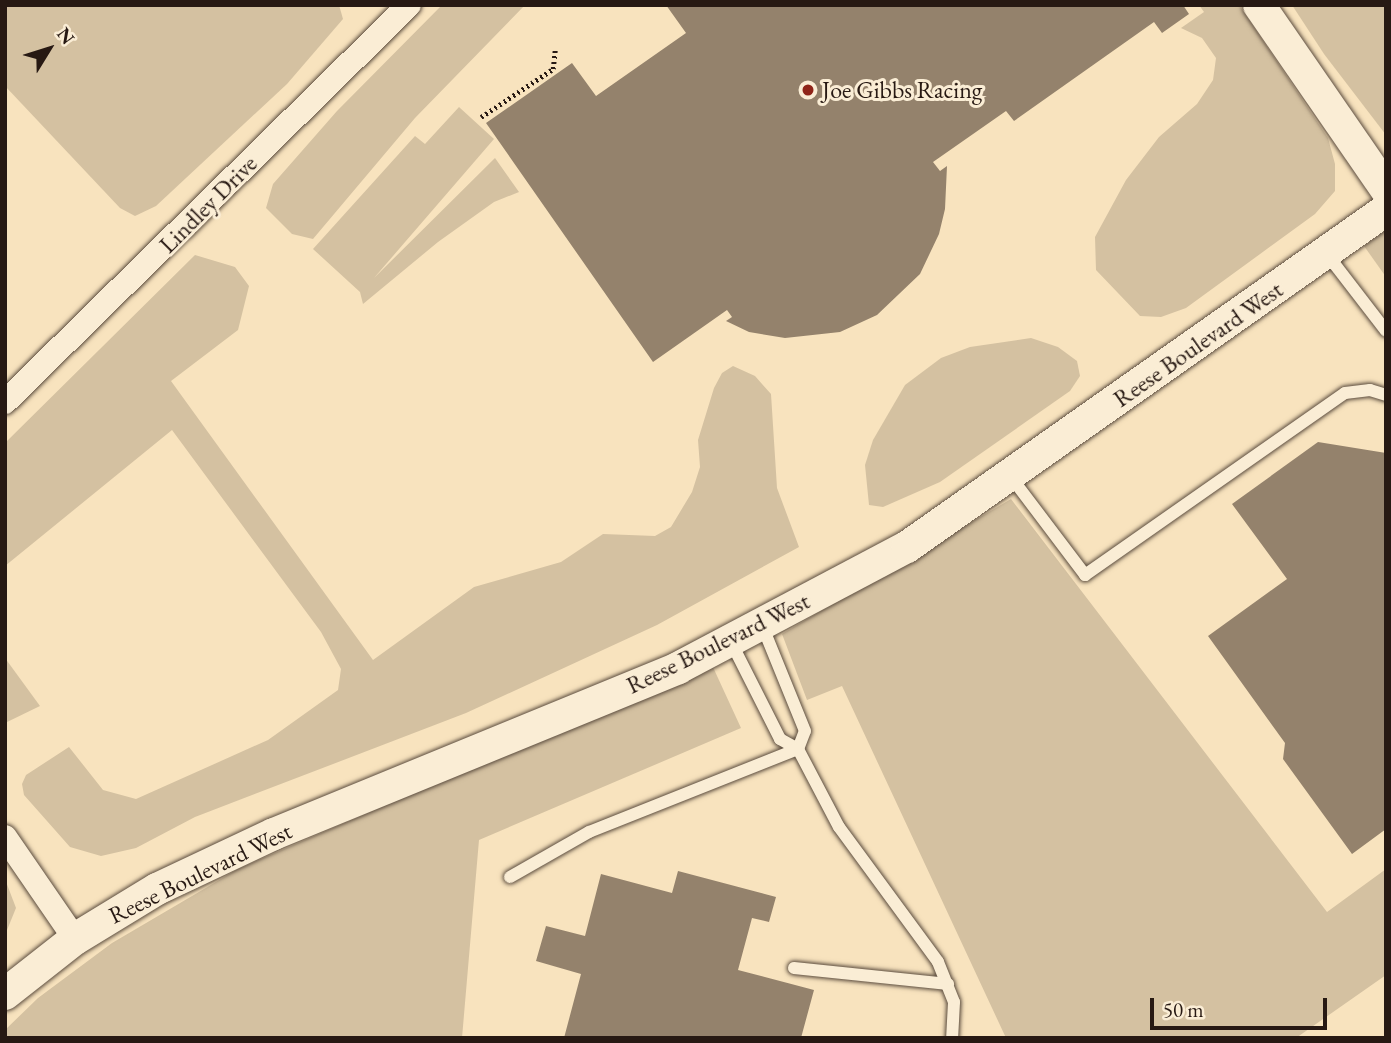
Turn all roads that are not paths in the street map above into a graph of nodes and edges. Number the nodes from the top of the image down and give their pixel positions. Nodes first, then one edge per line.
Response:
1 (409, 5) edge
2 (1259, 5) edge
3 (1386, 189) edge
4 (1386, 210) edge
5 (1326, 253) junction
6 (1386, 331) edge
7 (1386, 395) edge
8 (5, 402) edge
9 (1011, 477) junction
10 (761, 624) junction
11 (730, 640) junction
12 (798, 750) junction
13 (5, 837) edge
14 (510, 877) dead end
15 (75, 939) junction
16 (794, 968) dead end
17 (948, 984) junction
18 (5, 995) edge
19 (952, 1038) edge

1 - 8 street, Lindley Drive
2 - 3 street
4 - 5 street, Reese Boulevard West
5 - 6 lane
5 - 9 street, Reese Boulevard West
7 - 9 lane
9 - 10 street, Reese Boulevard West
10 - 11 street, Reese Boulevard West
10 - 12 lane
11 - 12 lane
11 - 15 street, Reese Boulevard West
12 - 14 lane
12 - 17 lane
13 - 15 street
15 - 18 street, Reese Boulevard West
16 - 17 lane
17 - 19 lane

